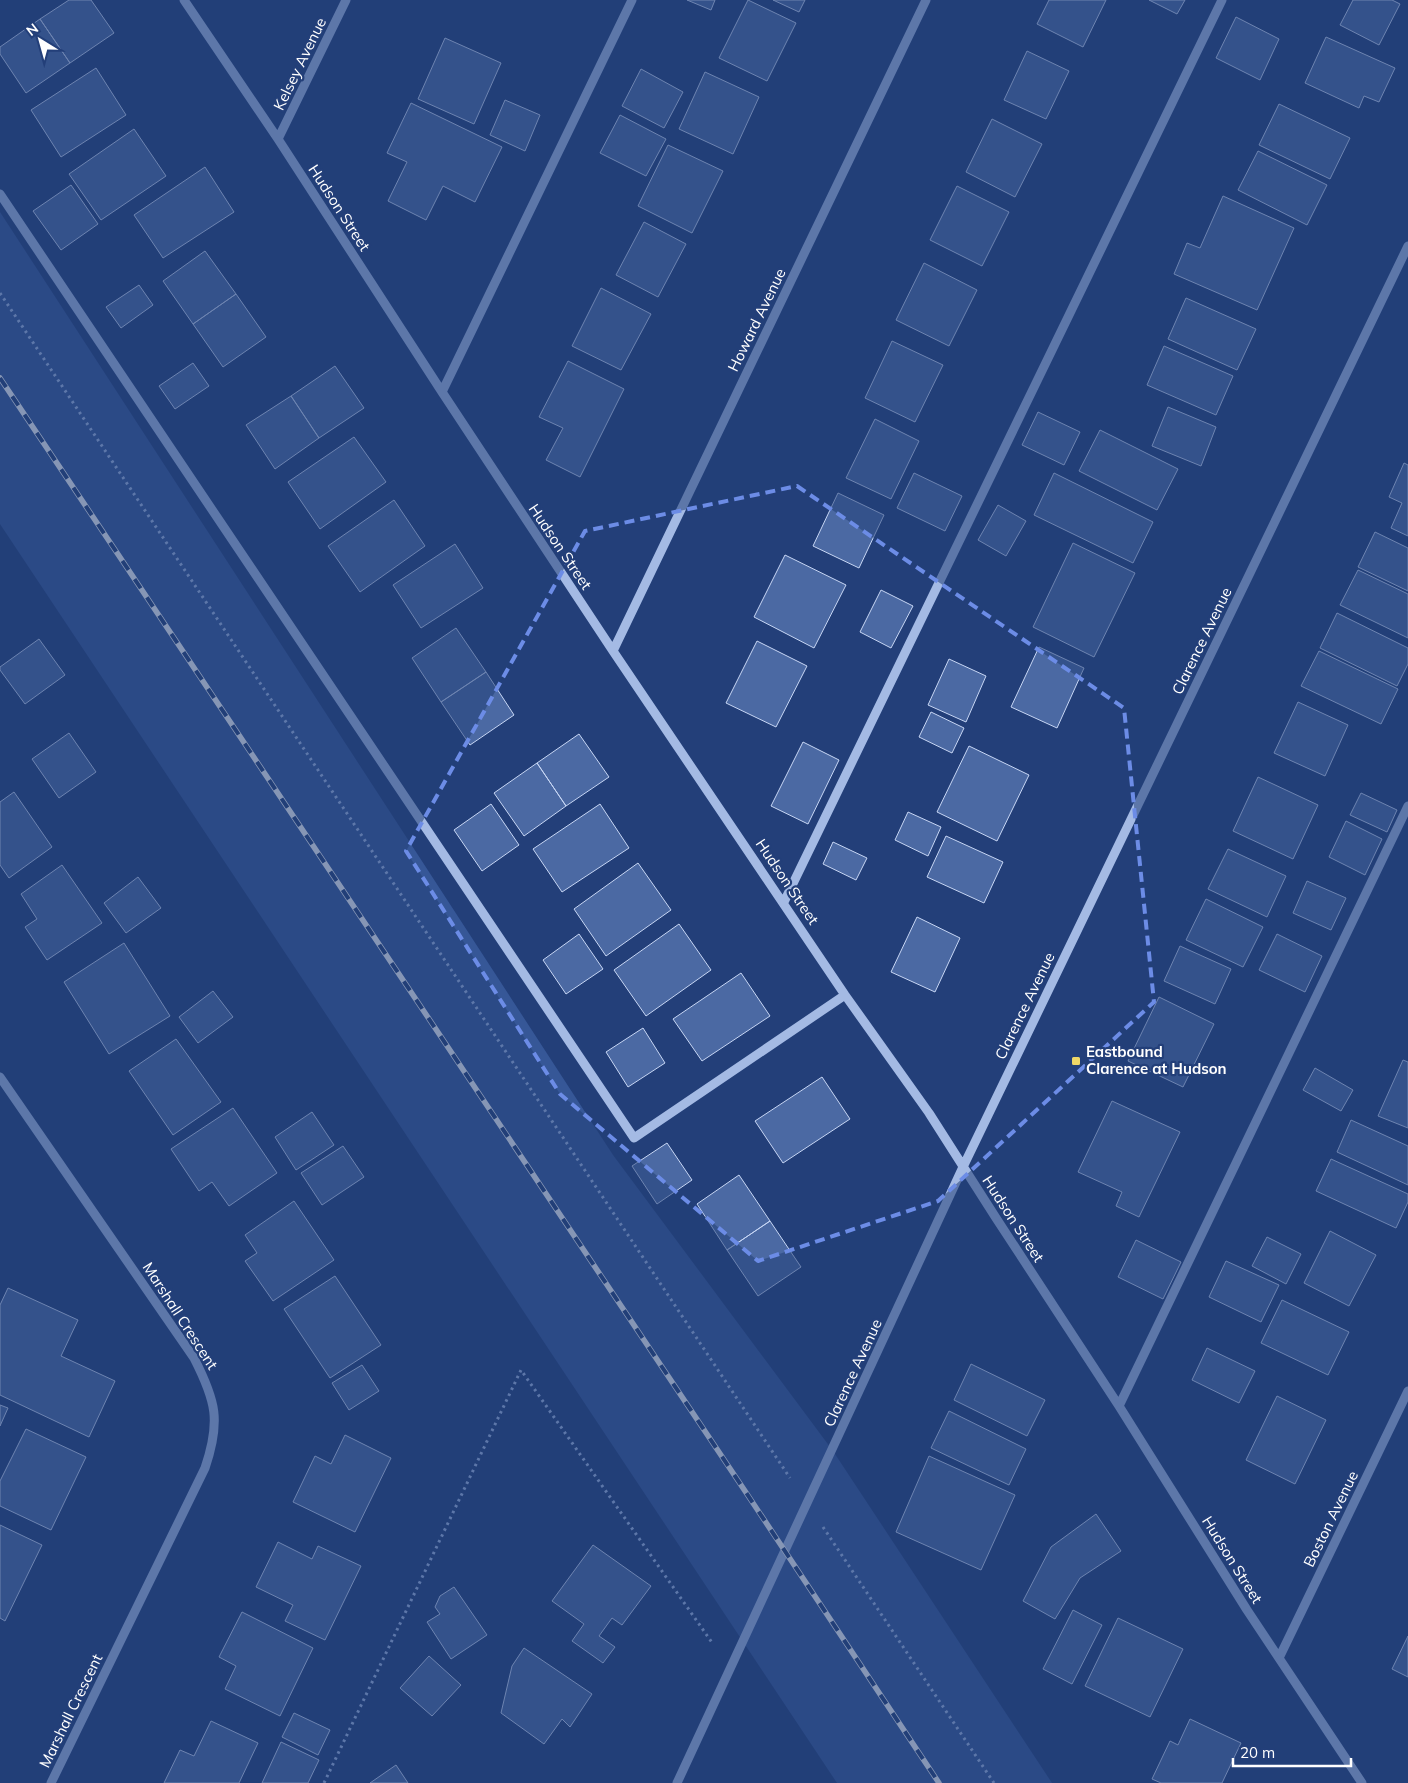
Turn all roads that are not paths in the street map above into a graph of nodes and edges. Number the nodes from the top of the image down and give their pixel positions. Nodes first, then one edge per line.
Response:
1 (184, 0) edge
2 (346, 0) edge
3 (632, 0) edge
4 (926, 0) edge
5 (1222, 0) edge
6 (278, 139) junction
7 (0, 194) edge
8 (1408, 246) edge
9 (442, 392) junction
10 (613, 651) junction
11 (1408, 806) edge
12 (784, 902) junction
13 (845, 995) junction
14 (0, 1078) edge
15 (963, 1167) junction
16 (1408, 1391) edge
17 (1119, 1406) junction
18 (1279, 1658) junction
19 (52, 1783) edge
20 (678, 1783) edge
21 (1362, 1783) edge

1 - 6 street, Hudson Street
2 - 6 street, Kelsey Avenue
3 - 9 street
4 - 10 street, Howard Avenue
5 - 12 street
6 - 9 street, Hudson Street
7 - 13 street
8 - 15 street, Clarence Avenue
9 - 10 street, Hudson Street
10 - 12 street, Hudson Street
11 - 17 street
12 - 13 street, Hudson Street
13 - 15 street, Hudson Street
14 - 19 street, Marshall Crescent
15 - 17 street, Hudson Street
15 - 20 street, Clarence Avenue
16 - 18 street, Boston Avenue
17 - 18 street, Hudson Street
18 - 21 street, Hudson Street

